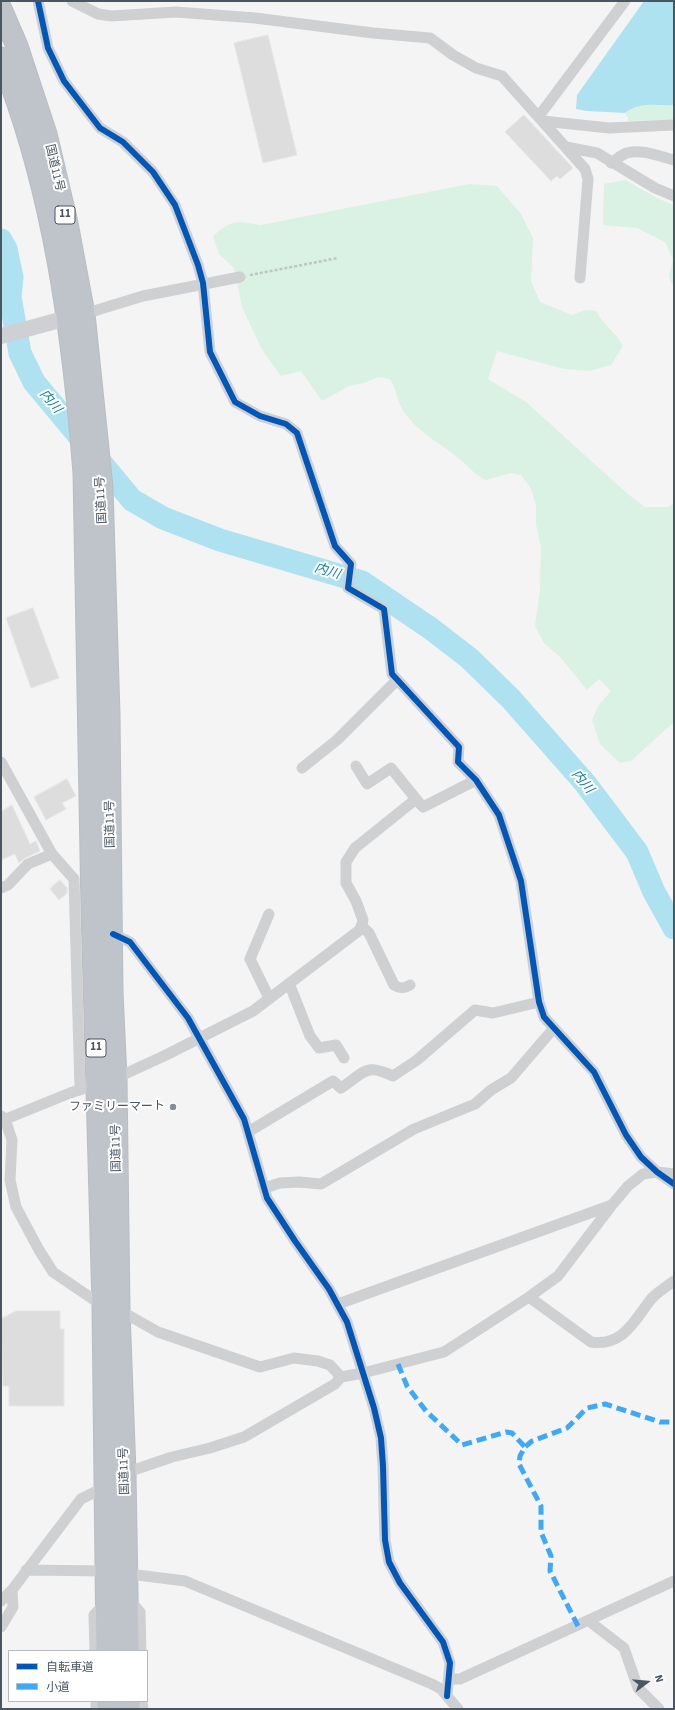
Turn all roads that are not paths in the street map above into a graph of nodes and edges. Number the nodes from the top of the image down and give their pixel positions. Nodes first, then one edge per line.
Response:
1 (38, 1) edge
2 (72, 1) edge
3 (626, 1) edge
4 (1, 9) edge
5 (1, 58) edge
6 (541, 118) junction
7 (674, 125) edge
8 (566, 147) junction
9 (674, 160) edge
10 (611, 163) junction
11 (674, 196) edge
12 (240, 277) road end
13 (580, 278) dead end
14 (203, 283) junction
15 (76, 316) junction
16 (4, 335) edge
17 (396, 681) junction
18 (1, 762) edge
19 (356, 766) dead end
20 (302, 768) dead end
21 (476, 780) junction
22 (416, 799) junction
23 (52, 854) junction
24 (1, 888) edge
25 (269, 914) dead end
26 (361, 926) junction
27 (113, 934) junction
28 (289, 983) junction
29 (410, 985) dead end
30 (269, 998) junction
31 (540, 1002) junction
32 (554, 1028) junction
33 (199, 1038) junction
34 (344, 1058) dead end
35 (97, 1084) junction
36 (2, 1119) edge
37 (248, 1132) junction
38 (657, 1172) junction
39 (674, 1174) edge
40 (674, 1184) edge
41 (265, 1188) junction
42 (612, 1205) junction
43 (674, 1281) edge
44 (529, 1297) junction
45 (338, 1304) junction
46 (111, 1308) junction
47 (363, 1373) junction
48 (341, 1377) junction
49 (125, 1473) junction
50 (105, 1487) junction
51 (26, 1570) junction
52 (106, 1571) junction
53 (126, 1573) junction
54 (674, 1581) edge
55 (12, 1590) junction
56 (127, 1596) junction
57 (1, 1601) edge
58 (107, 1601) junction
59 (589, 1621) junction
60 (1, 1627) edge
61 (95, 1650) edge
62 (107, 1650) edge
63 (128, 1650) edge
64 (141, 1650) edge
65 (449, 1679) junction
66 (447, 1696) junction
67 (458, 1709) edge
68 (659, 1709) edge

1 - 14 street
2 - 6 street
3 - 6 street
4 - 15 highway, 国道11号 / 11
5 - 15 highway, 国道11号 / 11
6 - 7 street
6 - 8 street
8 - 10 street
8 - 13 street
9 - 10 street
10 - 11 street
12 - 14 street
14 - 15 street
14 - 17 street
15 - 16 street
15 - 27 highway, 国道11号 / 11
15 - 35 highway, 国道11号 / 11
17 - 20 street
17 - 21 street
18 - 23 street
19 - 22 street
21 - 22 street
21 - 31 street
22 - 26 street
23 - 24 street
23 - 35 street
25 - 30 street
26 - 28 street
26 - 29 street
27 - 33 street
27 - 35 highway, 国道11号 / 11
28 - 30 street
28 - 34 street
30 - 33 street
31 - 32 street
31 - 37 street
32 - 38 street
32 - 41 street
33 - 35 street
33 - 37 street
35 - 36 street
35 - 46 highway, 国道11号 / 11
36 - 46 street
37 - 41 street
38 - 39 street
38 - 40 street
38 - 42 street
41 - 45 street
42 - 44 street
42 - 45 street
43 - 44 street
44 - 47 street
45 - 47 street
46 - 48 street
46 - 49 highway, 国道11号 / 11
46 - 50 highway, 国道11号 / 11
47 - 48 street
47 - 65 street
48 - 49 street
49 - 53 highway, 国道11号 / 11
50 - 51 street
50 - 52 highway, 国道11号 / 11
51 - 52 street
51 - 55 street
52 - 53 street
52 - 58 highway, 国道11号 / 11
53 - 56 highway, 国道11号 / 11
53 - 66 street
54 - 59 street
55 - 57 street
55 - 60 street
56 - 63 highway, 国道11号 / 11
56 - 64 street
58 - 61 street
58 - 62 highway, 国道11号 / 11
59 - 65 street
59 - 68 street
65 - 66 street
66 - 67 street

